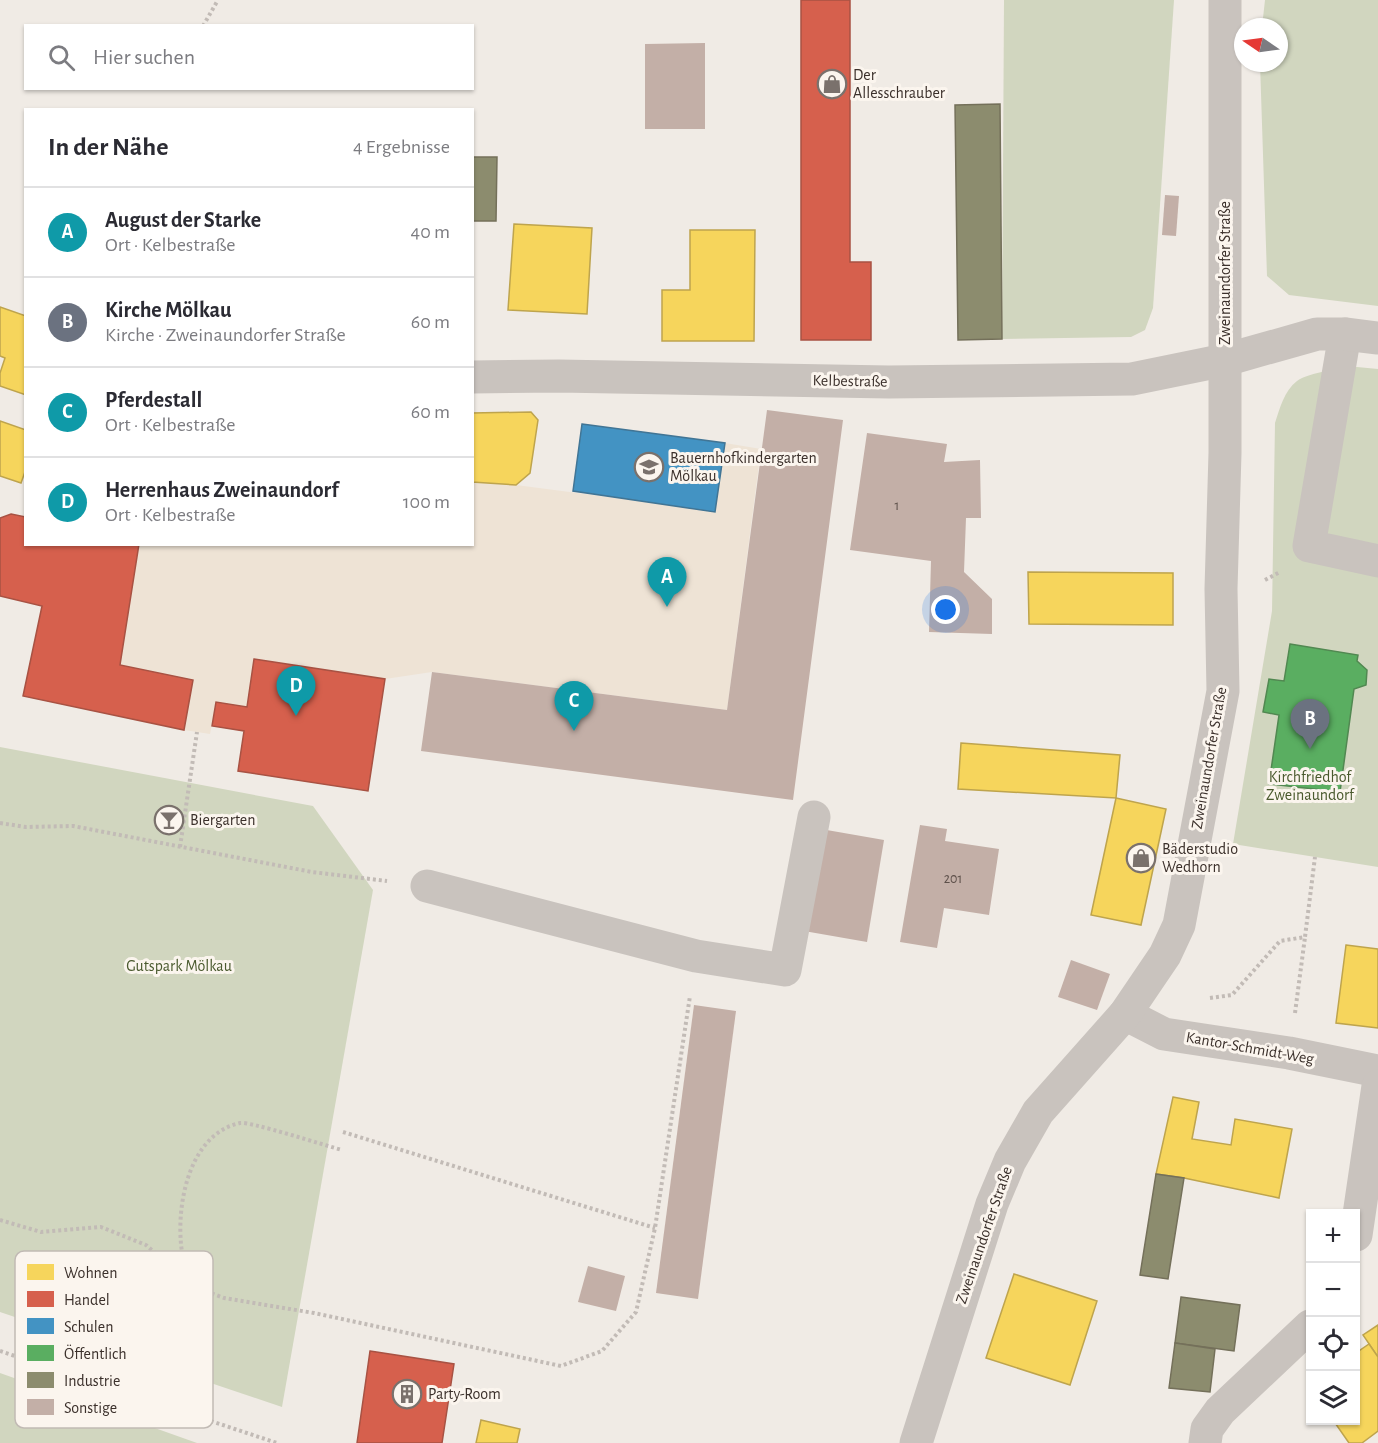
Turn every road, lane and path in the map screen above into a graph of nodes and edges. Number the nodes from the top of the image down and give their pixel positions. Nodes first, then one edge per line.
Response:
1 (218, 0) edge
2 (1225, 0) edge
3 (204, 24) edge
4 (1345, 334) junction
5 (1378, 338) edge
6 (1225, 360) junction
7 (474, 377) edge
8 (1378, 561) edge
9 (197, 732) dead end
10 (814, 818) dead end
11 (0, 823) edge
12 (180, 847) junction
13 (1315, 857) dead end
14 (427, 886) joint
15 (1305, 937) junction
16 (696, 956) junction
17 (1202, 999) dead end
18 (1125, 1014) junction
19 (1289, 1053) junction
20 (1378, 1071) edge
21 (1378, 1086) edge
22 (343, 1132) dead end
23 (342, 1150) dead end
24 (1360, 1209) edge
25 (0, 1220) edge
26 (655, 1228) junction
27 (153, 1251) edge
28 (182, 1251) edge
29 (213, 1294) edge
30 (1306, 1331) edge
31 (0, 1351) edge
32 (15, 1356) edge
33 (213, 1422) edge
34 (277, 1443) edge
35 (916, 1443) edge
36 (1205, 1443) edge

1 - 3 path
2 - 6 street, Zweinaundorfer Straße
4 - 5 street, Kelbestraße
4 - 6 street, Kelbestraße
4 - 8 street
6 - 7 street, Kelbestraße
6 - 18 street, Zweinaundorfer Straße
9 - 12 path
10 - 16 street
11 - 12 path
12 - 14 path
13 - 15 path
14 - 16 street
15 - 17 path
15 - 19 path
16 - 26 path
18 - 19 street, Kantor-Schmidt-Weg
18 - 35 street, Zweinaundorfer Straße
19 - 20 street, Kantor-Schmidt-Weg
21 - 24 street
22 - 26 path
23 - 28 path
25 - 27 path
26 - 29 path
30 - 36 street
31 - 32 path
33 - 34 path

